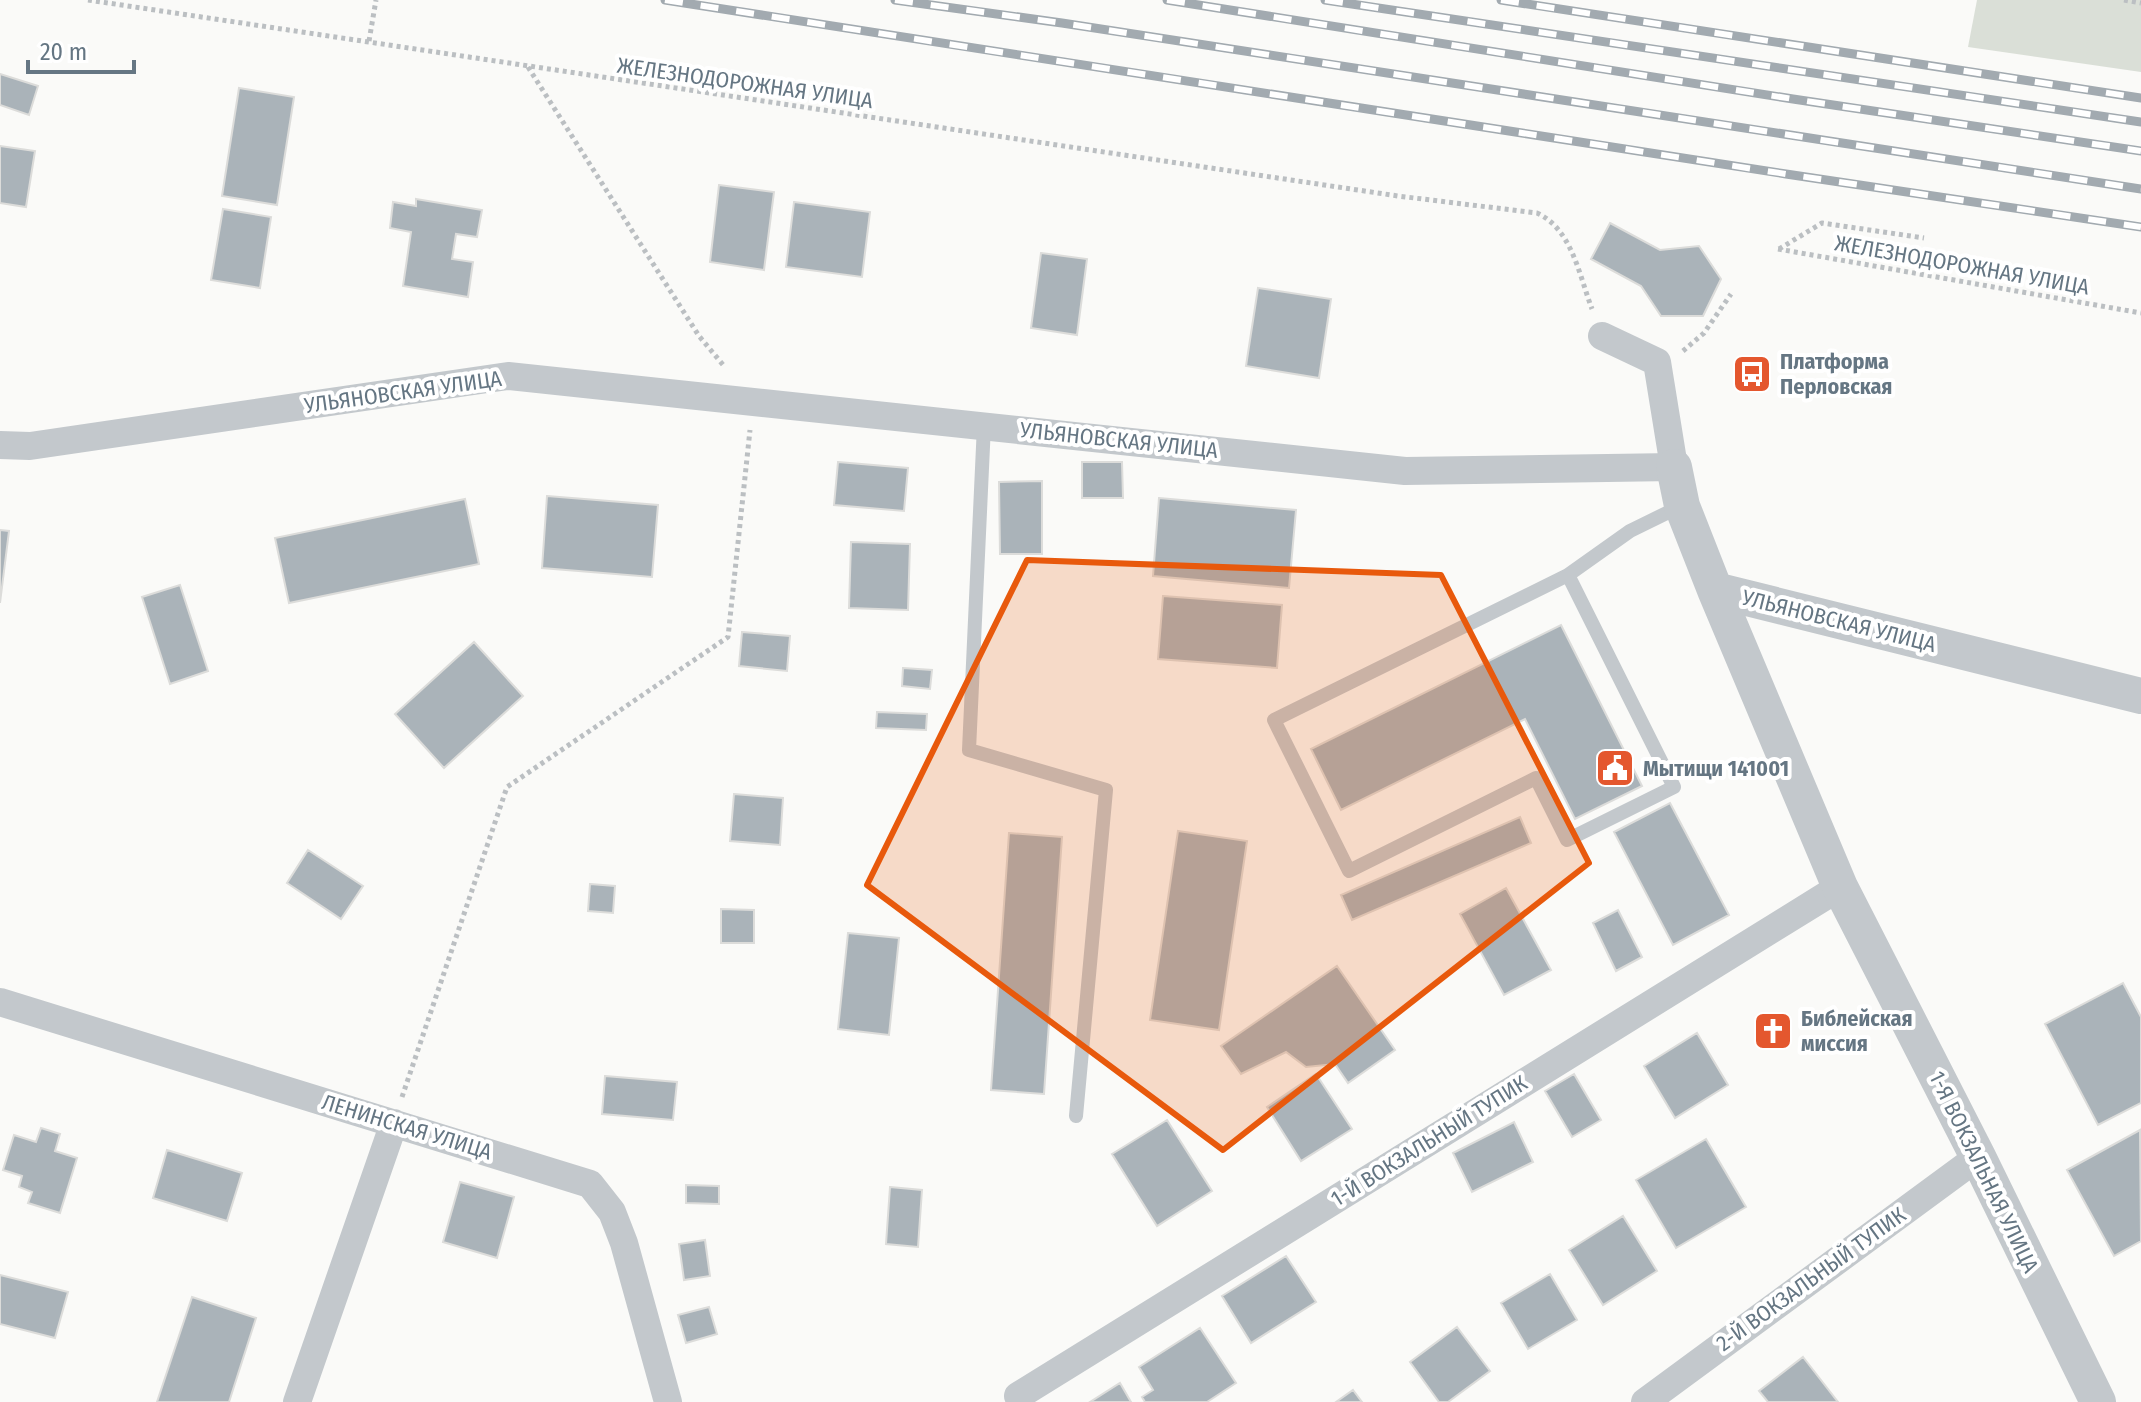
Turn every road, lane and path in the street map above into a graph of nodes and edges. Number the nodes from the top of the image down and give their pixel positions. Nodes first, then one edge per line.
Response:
1 (88, 0) edge
2 (376, 0) edge
3 (2124, 0) edge
4 (2141, 3) edge
5 (369, 41) junction
6 (527, 66) junction
7 (1924, 238) dead end
8 (1731, 294) dead end
9 (2141, 313) edge
10 (1602, 336) joint
11 (1657, 362) junction
12 (753, 403) junction
13 (984, 425) junction
14 (0, 445) edge
15 (1674, 467) junction
16 (1682, 506) junction
17 (1568, 575) junction
18 (1715, 590) junction
19 (2141, 696) edge
20 (1840, 887) junction
21 (0, 1002) edge
22 (1076, 1116) dead end
23 (394, 1123) junction
24 (1978, 1157) junction
25 (1018, 1396) dead end
26 (297, 1402) edge
27 (668, 1402) edge
28 (1645, 1402) edge
29 (2098, 1402) edge

1 - 5 path, ЖЕЛЕЗНОДОРОЖНАЯ УЛИЦА
2 - 5 path
3 - 4 path
5 - 6 path, ЖЕЛЕЗНОДОРОЖНАЯ УЛИЦА
6 - 10 path, ЖЕЛЕЗНОДОРОЖНАЯ УЛИЦА
6 - 12 path
7 - 9 path, ЖЕЛЕЗНОДОРОЖНАЯ УЛИЦА
8 - 11 path
10 - 11 street
11 - 15 street
12 - 13 street, УЛЬЯНОВСКАЯ УЛИЦА
12 - 14 street, УЛЬЯНОВСКАЯ УЛИЦА
12 - 23 path
13 - 15 street, УЛЬЯНОВСКАЯ УЛИЦА
13 - 22 lane
15 - 16 street, УЛЬЯНОВСКАЯ УЛИЦА
16 - 17 lane
16 - 18 street, УЛЬЯНОВСКАЯ УЛИЦА
17 - 17 lane
18 - 19 street, УЛЬЯНОВСКАЯ УЛИЦА
18 - 20 street, 1-Я ВОКЗАЛЬНАЯ УЛИЦА
20 - 24 street, 1-Я ВОКЗАЛЬНАЯ УЛИЦА
20 - 25 street, 1-Й ВОКЗАЛЬНЫЙ ТУПИК
21 - 23 street, ЛЕНИНСКАЯ УЛИЦА
23 - 26 street
23 - 27 street, ЛЕНИНСКАЯ УЛИЦА
24 - 28 street, 2-Й ВОКЗАЛЬНЫЙ ТУПИК
24 - 29 street, 1-Я ВОКЗАЛЬНАЯ УЛИЦА

